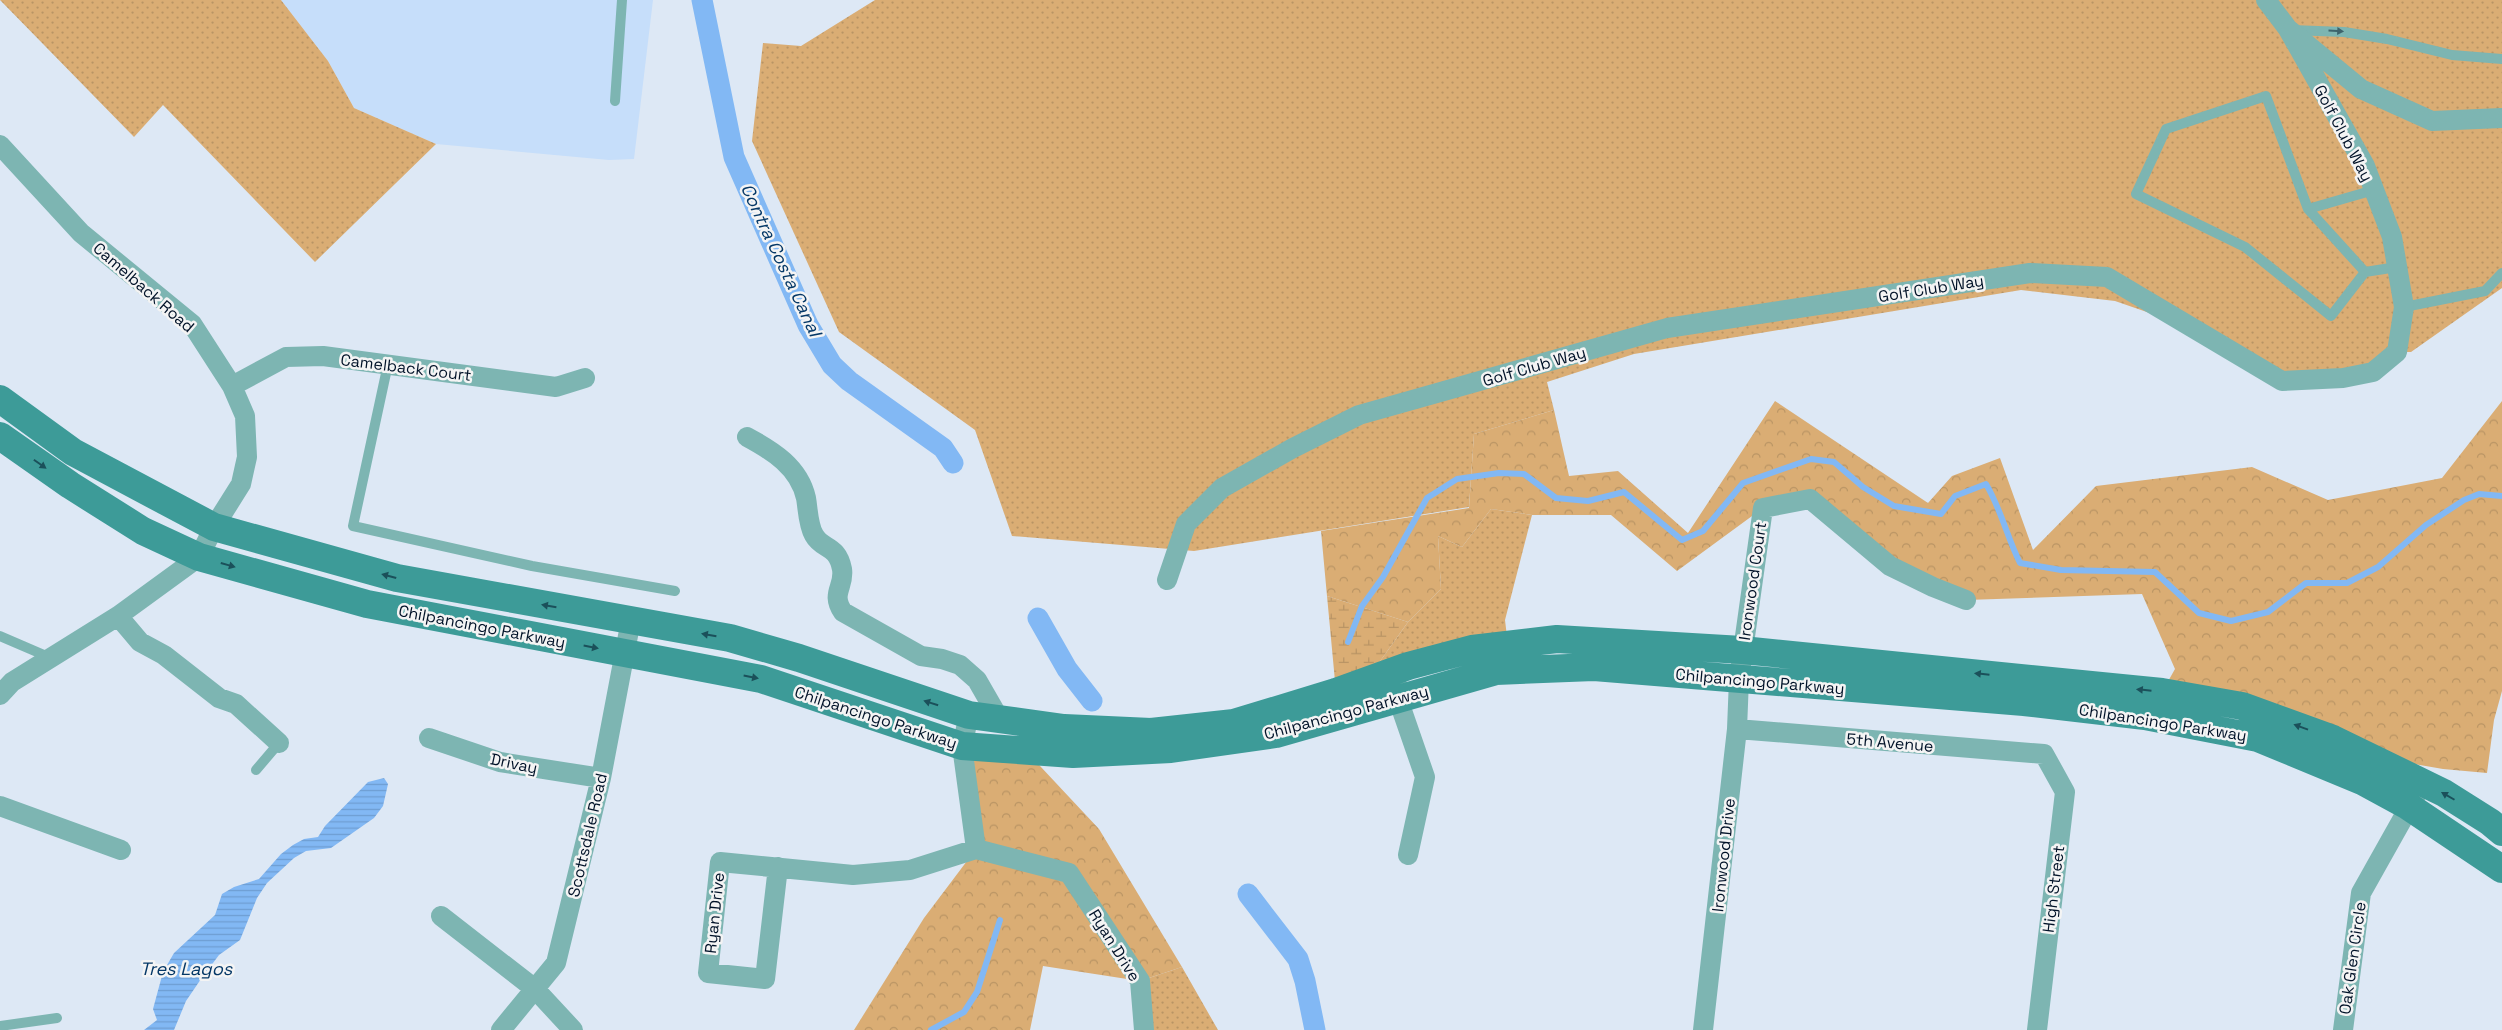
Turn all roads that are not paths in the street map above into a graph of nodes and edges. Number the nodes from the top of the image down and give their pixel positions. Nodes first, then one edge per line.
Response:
1 (622, 0) edge
2 (2266, 0) edge
3 (2288, 29) junction
4 (2502, 59) edge
5 (615, 101) dead end
6 (2501, 122) edge
7 (0, 146) edge
8 (2374, 190) junction
9 (2308, 209) junction
10 (2397, 267) junction
11 (2365, 272) junction
12 (2502, 273) edge
13 (2404, 307) junction
14 (388, 364) junction
15 (585, 378) dead end
16 (232, 386) junction
17 (0, 399) edge
18 (0, 436) edge
19 (747, 438) dead end
20 (214, 527) junction
21 (199, 557) junction
22 (1167, 580) dead end
23 (676, 591) dead end
24 (1966, 600) dead end
25 (118, 616) junction
26 (631, 620) junction
27 (0, 636) edge
28 (1742, 650) junction
29 (625, 653) junction
30 (50, 658) junction
31 (1395, 671) junction
32 (1738, 680) junction
33 (0, 695) edge
34 (1398, 699) junction
35 (969, 715) junction
36 (1000, 720) junction
37 (1737, 729) junction
38 (429, 738) dead end
39 (279, 743) joint
40 (962, 746) junction
41 (2044, 754) joint
42 (256, 770) dead end
43 (601, 778) junction
44 (2424, 784) junction
45 (0, 806) edge
46 (2408, 806) junction
47 (2502, 832) edge
48 (976, 849) junction
49 (121, 850) dead end
50 (1408, 855) dead end
51 (778, 867) junction
52 (2502, 869) edge
53 (441, 916) dead end
54 (535, 989) junction
55 (57, 1018) dead end
56 (0, 1026) edge
57 (501, 1030) edge
58 (574, 1030) edge
59 (1144, 1030) edge
60 (1704, 1030) edge
61 (2037, 1030) edge
62 (2343, 1030) edge

1 - 5 lane
2 - 3 street
3 -> 4 lane
3 - 6 street
3 - 8 street, Golf Club Way
7 - 16 street, Camelback Road
8 - 9 lane
8 - 10 street, Golf Club Way
9 - 11 lane
9 - 11 lane
10 - 11 lane
10 - 13 street, Golf Club Way
12 - 13 lane
13 - 22 street, Golf Club Way
14 - 15 street, Camelback Court
14 - 16 street, Camelback Court
14 - 23 lane
16 - 20 street, Camelback Road
17 - 20 street, Chilpancingo Parkway
18 -> 21 street, Chilpancingo Parkway
19 - 36 street
20 - 21 street, Camelback Road
26 -> 20 street, Chilpancingo Parkway
21 - 25 street, Camelback Road
21 -> 29 street, Chilpancingo Parkway
24 - 28 street, Ironwood Court
25 - 30 street, Camelback Road
25 - 39 street
26 - 29 street, Scottsdale Road
35 -> 26 street, Chilpancingo Parkway
27 - 30 lane
28 - 31 street, Chilpancingo Parkway
28 - 32 street, Ironwood Court
44 -> 28 street, Chilpancingo Parkway
29 -> 40 street, Chilpancingo Parkway
29 - 43 street, Scottsdale Road
30 - 33 street, Camelback Road
31 - 34 street
31 - 36 street, Chilpancingo Parkway
32 - 34 street, Chilpancingo Parkway
32 - 37 street, Ironwood Drive
32 - 46 street, Chilpancingo Parkway
34 - 40 street, Chilpancingo Parkway
34 - 50 street
35 - 36 street, Chilpancingo Parkway
35 - 40 street
37 - 41 street, 5th Avenue
37 - 60 street, Ironwood Drive
38 - 43 street, Drivay
39 - 42 lane
40 - 48 street
41 - 61 street, High Street
43 - 54 street, Scottsdale Road
44 - 46 street, Oak Glen Circle
47 -> 44 street, Chilpancingo Parkway
45 - 49 street
46 - 52 street, Chilpancingo Parkway
46 - 62 street, Oak Glen Circle
48 - 51 street, Ryan Drive
48 - 59 street, Ryan Drive
51 - 51 street, Ryan Drive
53 - 54 street
54 - 57 street, Scottsdale Road
54 - 58 street
55 - 56 lane

